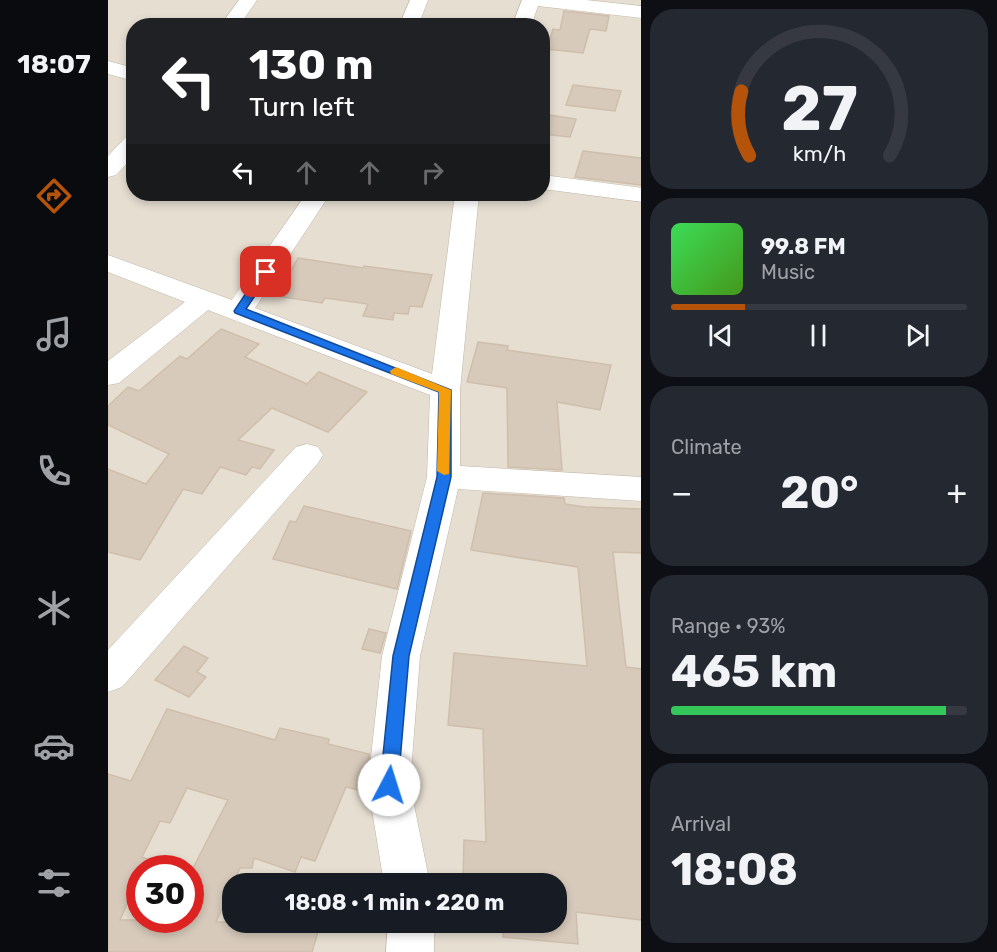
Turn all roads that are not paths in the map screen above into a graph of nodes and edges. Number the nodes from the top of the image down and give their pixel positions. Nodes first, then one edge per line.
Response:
1 (248, 0) edge
2 (420, 0) edge
3 (531, 0) edge
4 (537, 0) edge
5 (641, 12) edge
6 (235, 18) edge
7 (412, 18) edge
8 (524, 18) edge
9 (108, 67) edge
10 (126, 73) edge
11 (126, 151) edge
12 (108, 170) edge
13 (550, 183) edge
14 (641, 195) edge
15 (313, 201) edge
16 (466, 201) edge
17 (108, 263) edge
18 (204, 300) junction
19 (240, 311) junction
20 (108, 376) edge
21 (445, 390) junction
22 (307, 455) dead end
23 (444, 477) junction
24 (641, 489) edge
25 (108, 676) edge
26 (405, 873) edge
27 (411, 933) edge
28 (410, 952) edge

1 - 6 street
2 - 7 street
3 - 8 street
4 - 5 street
9 - 10 street
11 - 12 street
13 - 14 street
15 - 19 street
16 - 21 street
17 - 18 street
18 - 19 street
18 - 20 street
19 - 21 street
21 - 23 street
22 - 25 street
23 - 24 street
23 - 26 street
27 - 28 street

